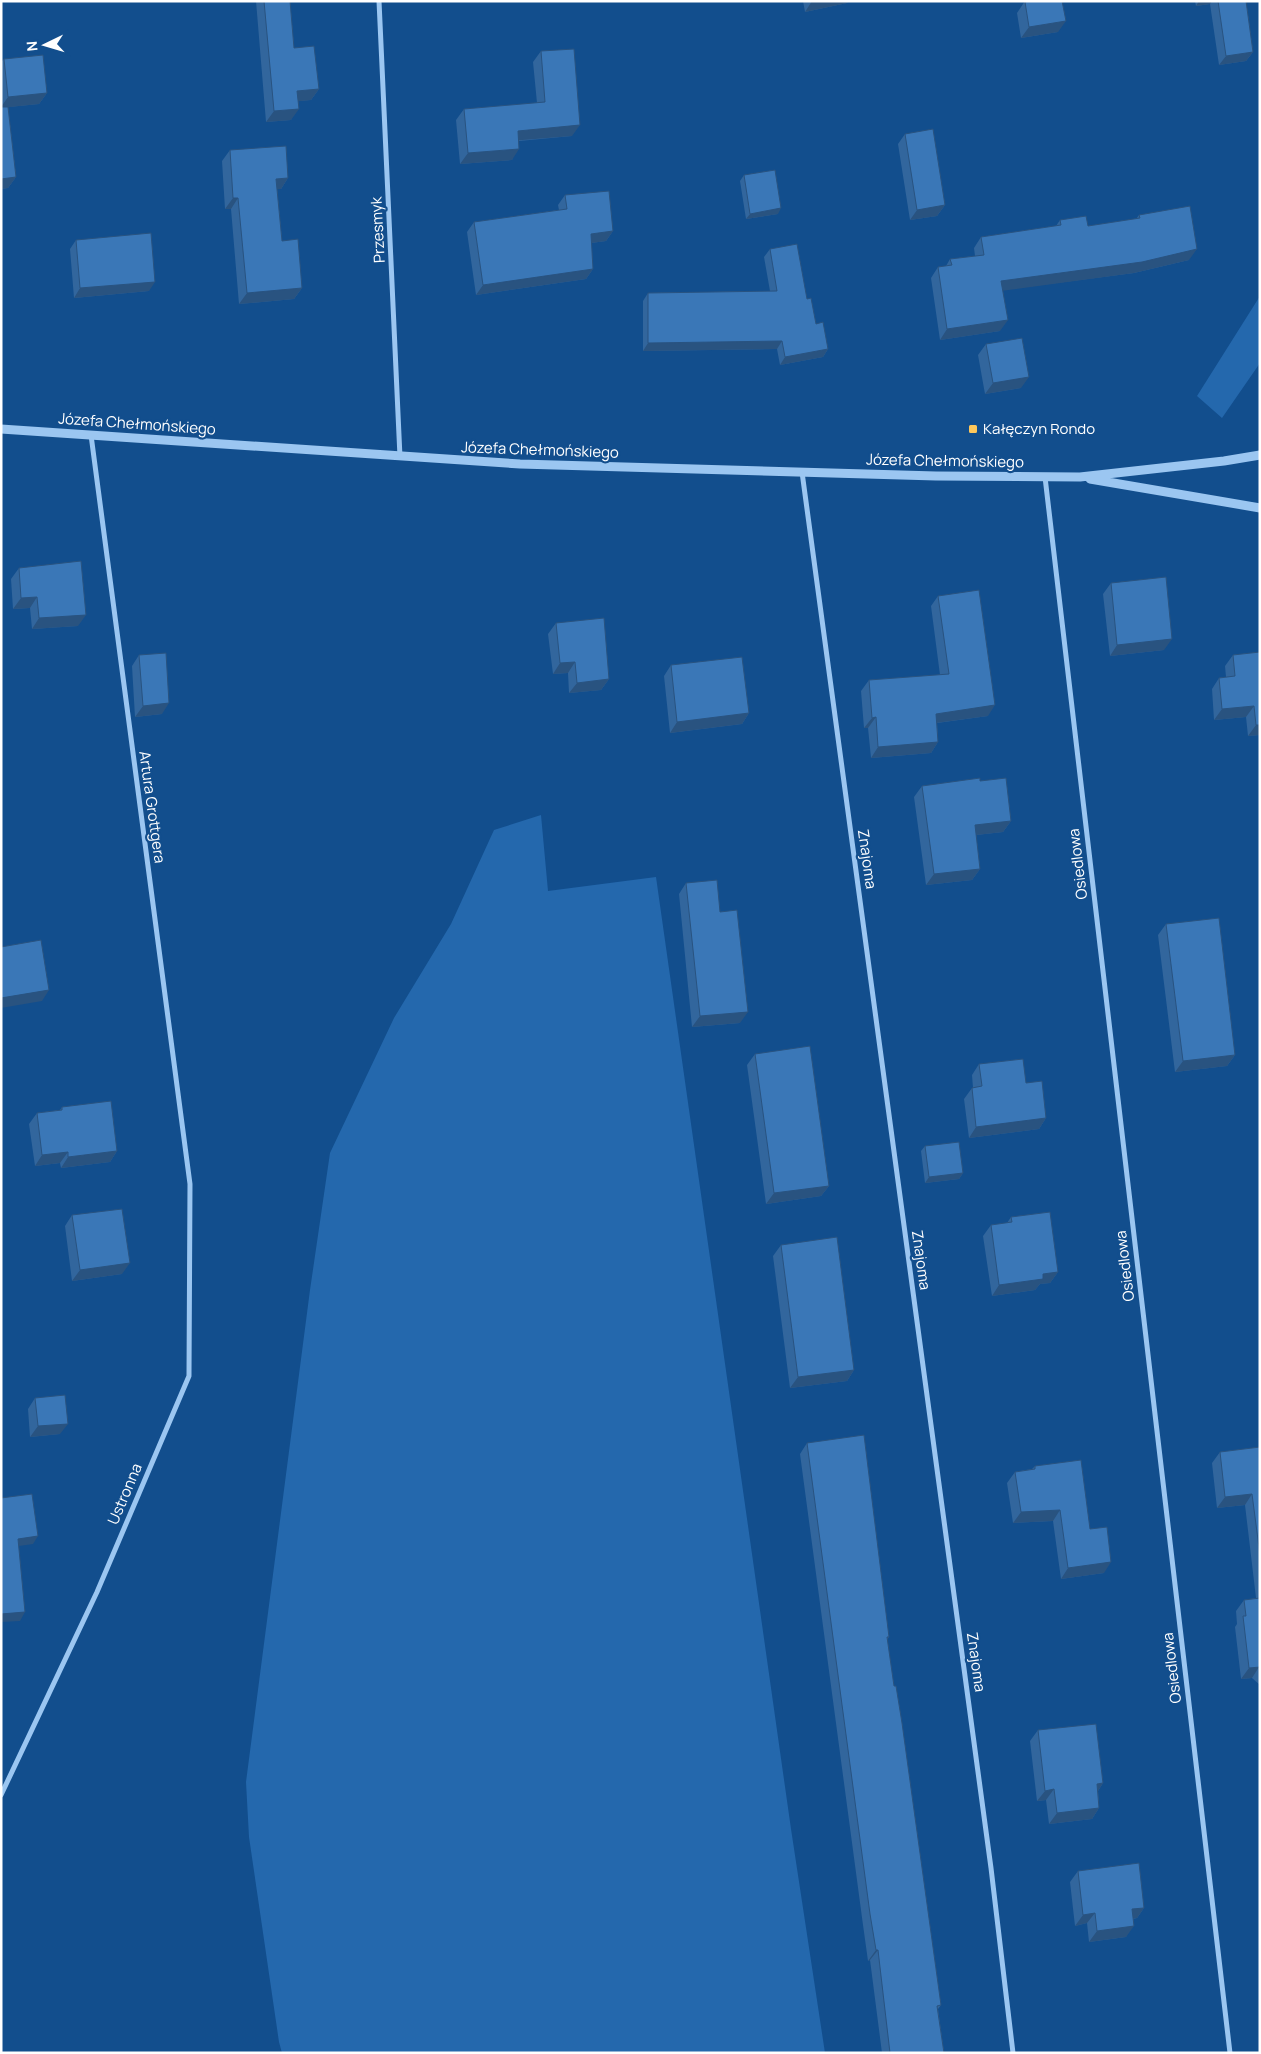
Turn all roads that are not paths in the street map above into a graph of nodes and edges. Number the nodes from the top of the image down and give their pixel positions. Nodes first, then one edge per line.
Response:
1 (380, 1) edge
2 (1, 429) edge
3 (91, 434) junction
4 (1260, 455) edge
5 (400, 457) junction
6 (802, 472) junction
7 (1045, 476) junction
8 (1080, 477) junction
9 (1260, 508) edge
10 (190, 1184) joint
11 (1, 1795) edge
12 (1013, 2053) edge
13 (1230, 2053) edge

1 - 5 street, Przesmyk
2 - 3 street, Józefa Chełmońskiego
3 - 5 street, Józefa Chełmońskiego
3 - 10 street, Artura Grottgera
4 - 8 street, Józefa Chełmońskiego
5 - 6 street, Józefa Chełmońskiego
6 - 7 street, Józefa Chełmońskiego
6 - 12 street, Znajoma
7 - 8 street, Józefa Chełmońskiego
7 - 13 street, Osiedlowa
8 - 9 street, Józefa Chełmońskiego
10 - 11 street, Ustronna

